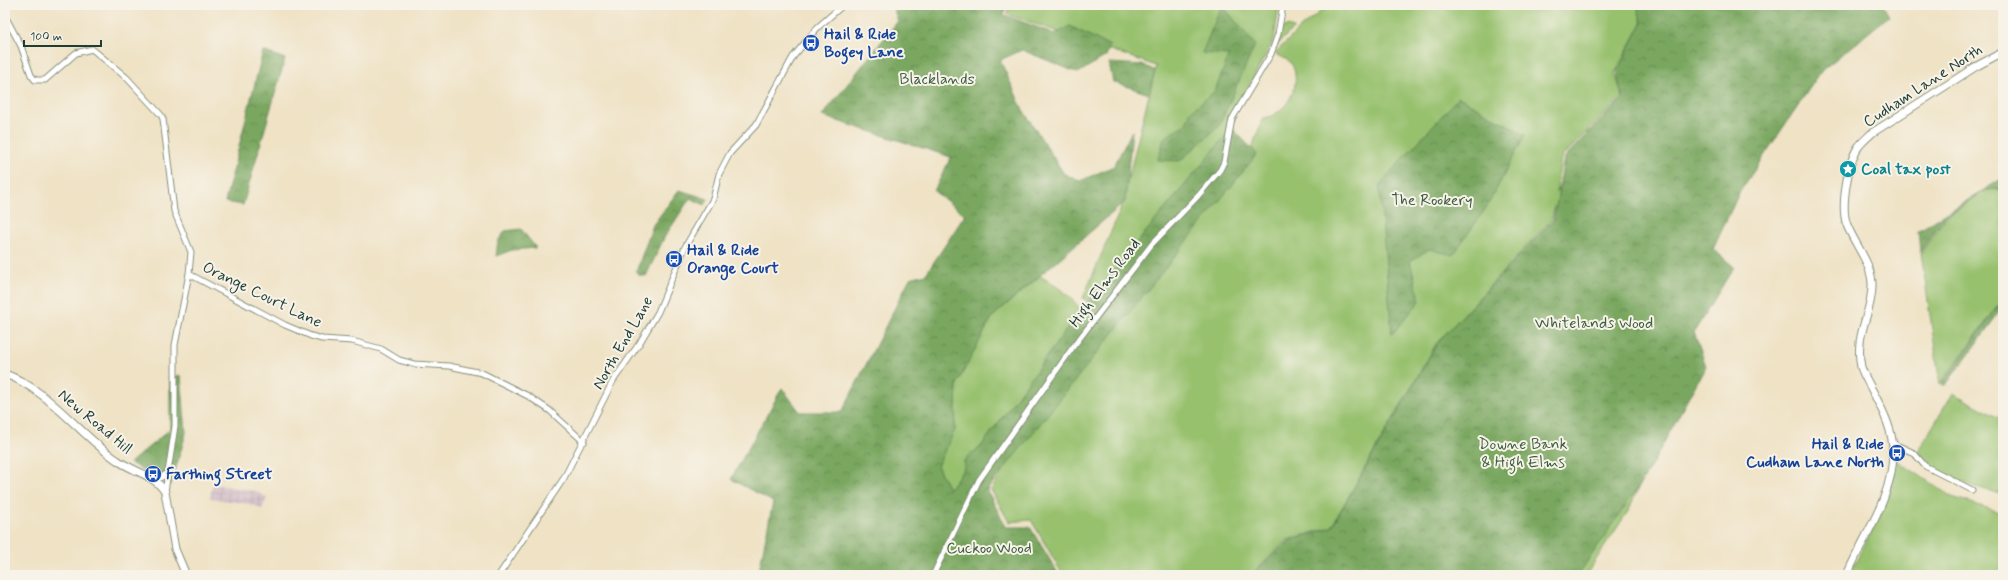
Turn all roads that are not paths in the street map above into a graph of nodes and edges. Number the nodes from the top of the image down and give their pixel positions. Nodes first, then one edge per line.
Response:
1 (843, 5) edge
2 (1283, 5) edge
3 (5, 16) edge
4 (2003, 52) edge
5 (189, 274) junction
6 (5, 374) edge
7 (584, 442) junction
8 (1892, 443) junction
9 (168, 473) junction
10 (156, 481) junction
11 (1972, 490) dead end
12 (165, 492) junction
13 (186, 575) edge
14 (499, 575) edge
15 (933, 575) edge
16 (1847, 575) edge

1 - 7 street, North End Lane
2 - 15 street, High Elms Road
3 - 5 street
4 - 8 street, Cudham Lane North
5 - 7 street, Orange Court Lane
5 - 9 street
6 - 10 street, New Road Hill
7 - 14 street, North End Lane
8 - 11 street
8 - 16 street, Cudham Lane North
9 - 10 street
9 - 12 street
10 - 12 street, New Road Hill
12 - 13 street

